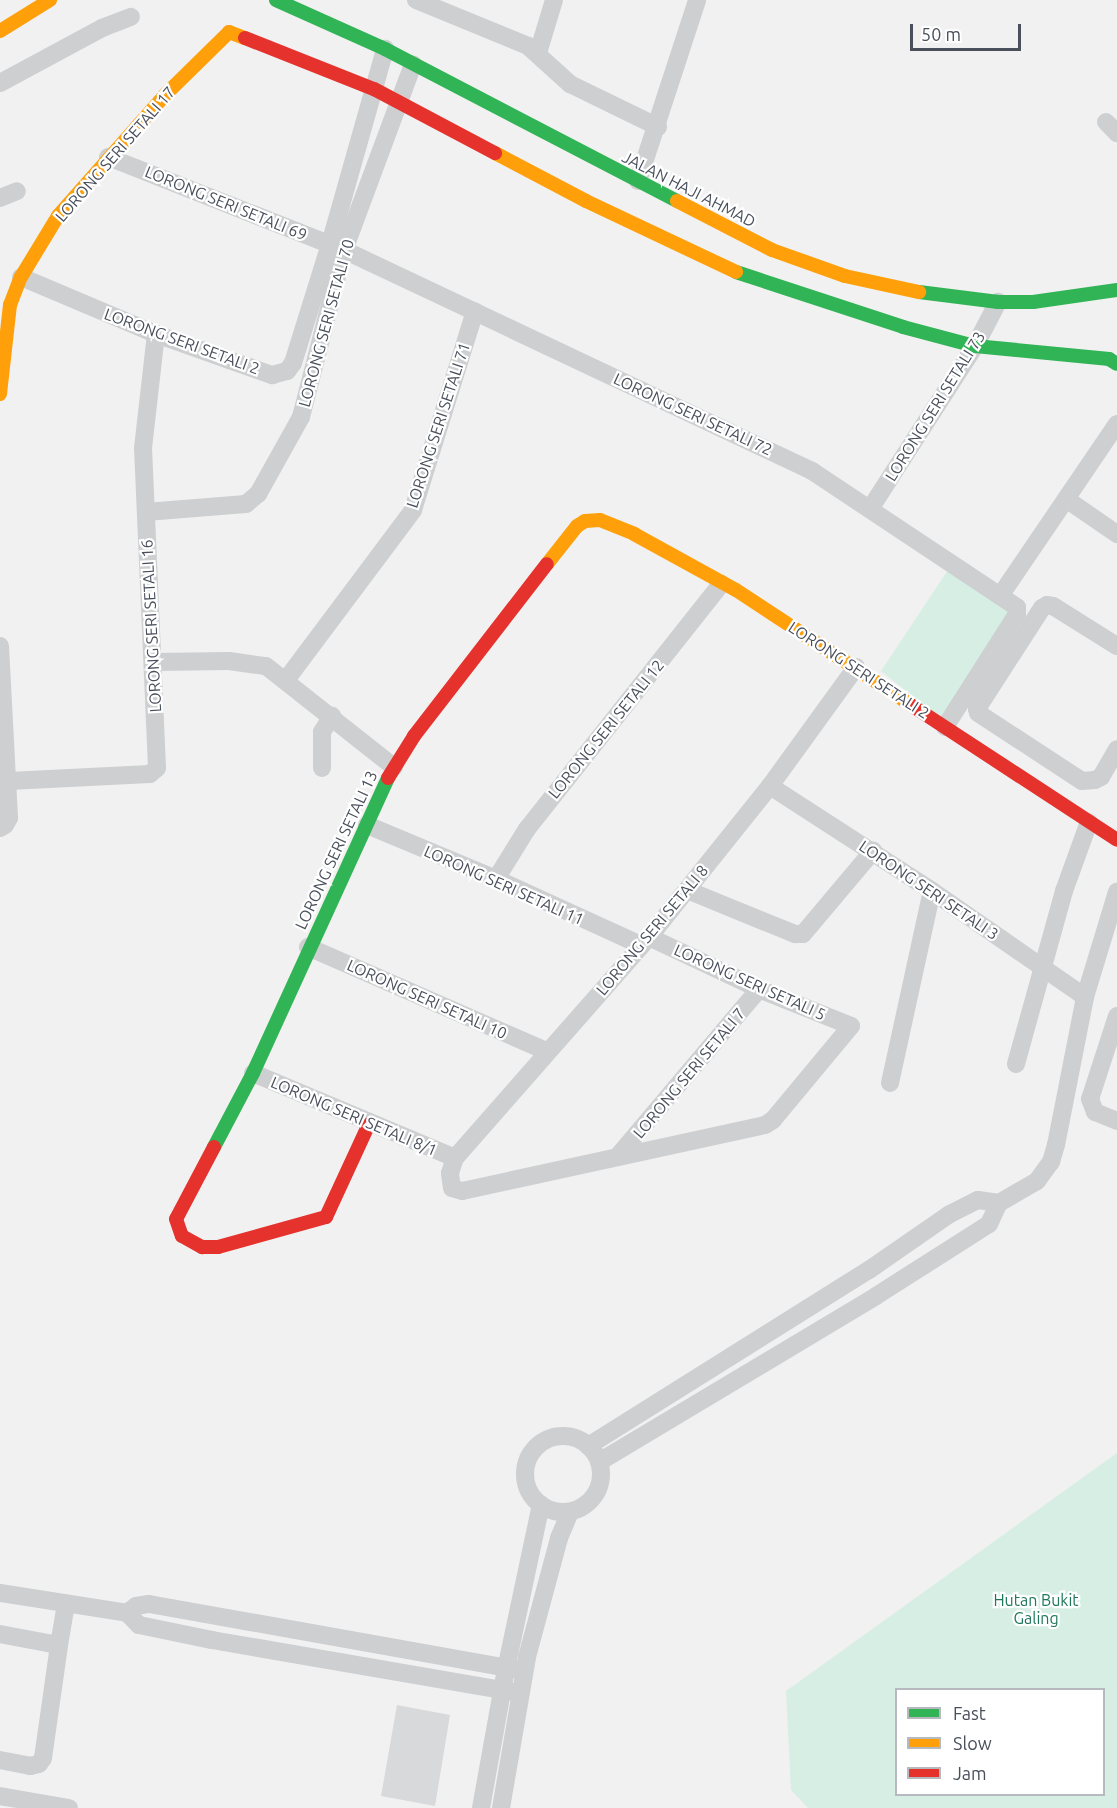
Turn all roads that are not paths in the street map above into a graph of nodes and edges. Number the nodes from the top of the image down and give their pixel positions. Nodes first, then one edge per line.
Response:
1 (50, 0) edge
2 (276, 0) edge
3 (416, 0) edge
4 (554, 0) edge
5 (697, 0) edge
6 (131, 17) dead end
7 (0, 31) edge
8 (385, 49) junction
9 (538, 53) junction
10 (413, 64) junction
11 (0, 83) edge
12 (374, 89) junction
13 (398, 102) junction
14 (658, 127) junction
15 (108, 157) junction
16 (638, 181) junction
17 (337, 247) junction
18 (21, 278) junction
19 (1117, 290) edge
20 (998, 302) junction
21 (475, 311) junction
22 (156, 334) junction
23 (975, 346) junction
24 (1117, 364) edge
25 (0, 394) edge
26 (1117, 424) edge
27 (1066, 499) junction
28 (870, 509) junction
29 (146, 512) junction
30 (592, 519) joint
31 (1117, 534) edge
32 (721, 584) junction
33 (1000, 596) junction
34 (0, 646) edge
35 (1117, 646) edge
36 (154, 662) junction
37 (856, 667) junction
38 (286, 680) junction
39 (332, 716) junction
40 (945, 727) junction
41 (1015, 737) junction
42 (1117, 749) edge
43 (999, 762) junction
44 (394, 767) junction
45 (322, 768) dead end
46 (9, 782) junction
47 (770, 786) junction
48 (1089, 822) junction
49 (367, 825) junction
50 (0, 828) edge
51 (1117, 840) edge
52 (873, 851) junction
53 (496, 879) junction
54 (687, 890) junction
55 (932, 891) junction
56 (1117, 892) edge
57 (1114, 914) edge
58 (645, 941) junction
59 (308, 947) junction
60 (1042, 967) junction
61 (759, 989) junction
62 (1085, 997) junction
63 (1117, 1016) edge
64 (546, 1051) junction
65 (1016, 1064) dead end
66 (253, 1073) junction
67 (890, 1083) dead end
68 (1117, 1121) edge
69 (369, 1124) junction
70 (618, 1156) junction
71 (455, 1158) junction
72 (999, 1203) junction
73 (588, 1446) junction
74 (599, 1462) junction
75 (541, 1505) junction
76 (570, 1512) junction
77 (0, 1593) edge
78 (66, 1604) junction
79 (127, 1613) junction
80 (0, 1634) edge
81 (59, 1645) junction
82 (515, 1670) junction
83 (512, 1692) junction
84 (0, 1760) edge
85 (0, 1796) edge
86 (69, 1808) edge
87 (481, 1808) edge
88 (501, 1808) edge

1 - 7 street
2 - 8 street, JALAN HAJI AHMAD
3 - 9 street
4 - 9 street
5 - 14 street
6 - 11 street
8 - 10 street, JALAN HAJI AHMAD
8 - 12 street
9 - 14 street
10 - 13 street, LORONG SERI SETALI 70
10 - 16 street, JALAN HAJI AHMAD
12 - 13 street
12 - 15 street, LORONG SERI SETALI 17
12 - 17 street
13 - 17 street, LORONG SERI SETALI 70
13 - 23 street
14 - 16 street
15 - 17 street, LORONG SERI SETALI 69
15 - 18 street, LORONG SERI SETALI 17
16 - 20 street, JALAN HAJI AHMAD
17 - 21 street, LORONG SERI SETALI 72
17 - 22 street, LORONG SERI SETALI 2
17 - 29 street, LORONG SERI SETALI 70
18 - 22 street, LORONG SERI SETALI 2
18 - 25 street, LORONG SERI SETALI 17
19 - 20 street, JALAN HAJI AHMAD
20 - 23 street, LORONG SERI SETALI 73
21 - 28 street, LORONG SERI SETALI 72
21 - 38 street, LORONG SERI SETALI 71
22 - 29 street, LORONG SERI SETALI 16
23 - 24 street
23 - 28 street, LORONG SERI SETALI 73
26 - 27 street
27 - 31 street
27 - 33 street
28 - 33 street, LORONG SERI SETALI 72
29 - 36 street, LORONG SERI SETALI 16
30 - 32 street, LORONG SERI SETALI 2
30 - 44 street, LORONG SERI SETALI 13
32 - 37 street, LORONG SERI SETALI 2
32 - 53 street, LORONG SERI SETALI 12
33 - 40 street, LORONG SERI SETALI 72
34 - 46 street
35 - 41 street
36 - 38 street
36 - 46 street, LORONG SERI SETALI 16
37 - 40 street, LORONG SERI SETALI 2
37 - 47 street, LORONG SERI SETALI 8
38 - 39 street
39 - 44 street
39 - 45 street
40 - 43 street, LORONG SERI SETALI 2
41 - 42 street
41 - 43 street
43 - 48 street, LORONG SERI SETALI 2
44 - 49 street, LORONG SERI SETALI 13
46 - 50 street
47 - 52 street, LORONG SERI SETALI 3
47 - 54 street, LORONG SERI SETALI 8
48 - 51 street, LORONG SERI SETALI 2
48 - 60 street
49 - 53 street, LORONG SERI SETALI 11
49 - 59 street, LORONG SERI SETALI 13
52 - 54 street
52 - 55 street, LORONG SERI SETALI 3
53 - 58 street, LORONG SERI SETALI 11
54 - 58 street, LORONG SERI SETALI 8
55 - 60 street, LORONG SERI SETALI 3
55 - 67 street
56 - 57 street
57 - 62 street
58 - 61 street, LORONG SERI SETALI 5
58 - 64 street, LORONG SERI SETALI 8
59 - 64 street, LORONG SERI SETALI 10
59 - 66 street, LORONG SERI SETALI 13
60 - 62 street, LORONG SERI SETALI 3
60 - 65 street
61 - 70 street, LORONG SERI SETALI 7
61 - 70 street, LORONG SERI SETALI 5
62 - 72 street
63 - 68 street
64 - 71 street, LORONG SERI SETALI 8
66 - 69 street, LORONG SERI SETALI 8/1
66 - 69 street, LORONG SERI SETALI 13
69 - 71 street, LORONG SERI SETALI 8/1
70 - 71 street
72 - 73 street
72 - 74 street
73 - 74 street
73 - 75 street
74 - 76 street
75 - 76 street
75 - 82 street
76 - 82 street
77 - 78 street
78 - 79 street
78 - 81 street
79 - 82 street
79 - 83 street
80 - 81 street
81 - 84 street
82 - 83 street
83 - 87 street
83 - 88 street
85 - 86 street

